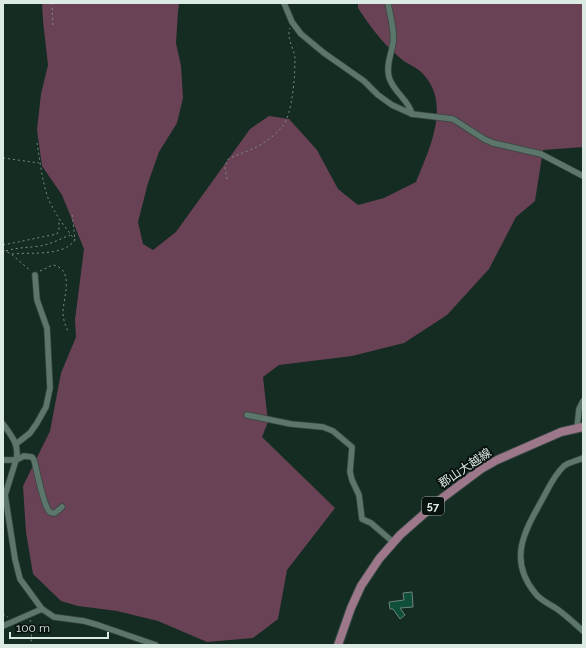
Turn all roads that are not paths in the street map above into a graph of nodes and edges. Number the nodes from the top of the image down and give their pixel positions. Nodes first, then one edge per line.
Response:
1 (284, 3) edge
2 (388, 3) edge
3 (412, 114) junction
4 (583, 176) edge
5 (35, 275) road end
6 (583, 401) edge
7 (246, 415) dead end
8 (3, 424) edge
9 (580, 427) edge
10 (16, 444) junction
11 (583, 458) edge
12 (3, 460) edge
13 (16, 460) junction
14 (62, 507) dead end
15 (393, 542) junction
16 (42, 609) junction
17 (3, 626) edge
18 (583, 631) edge
19 (156, 645) edge
20 (338, 645) edge

1 - 3 street
2 - 3 street
3 - 4 street
5 - 10 street
6 - 9 street
7 - 15 street
8 - 10 street
9 - 15 main road, 郡山大越線 / 57
10 - 13 street
11 - 18 street
12 - 13 street
13 - 14 street
13 - 16 street
15 - 20 main road, 郡山大越線 / 57
16 - 17 street
16 - 19 street

